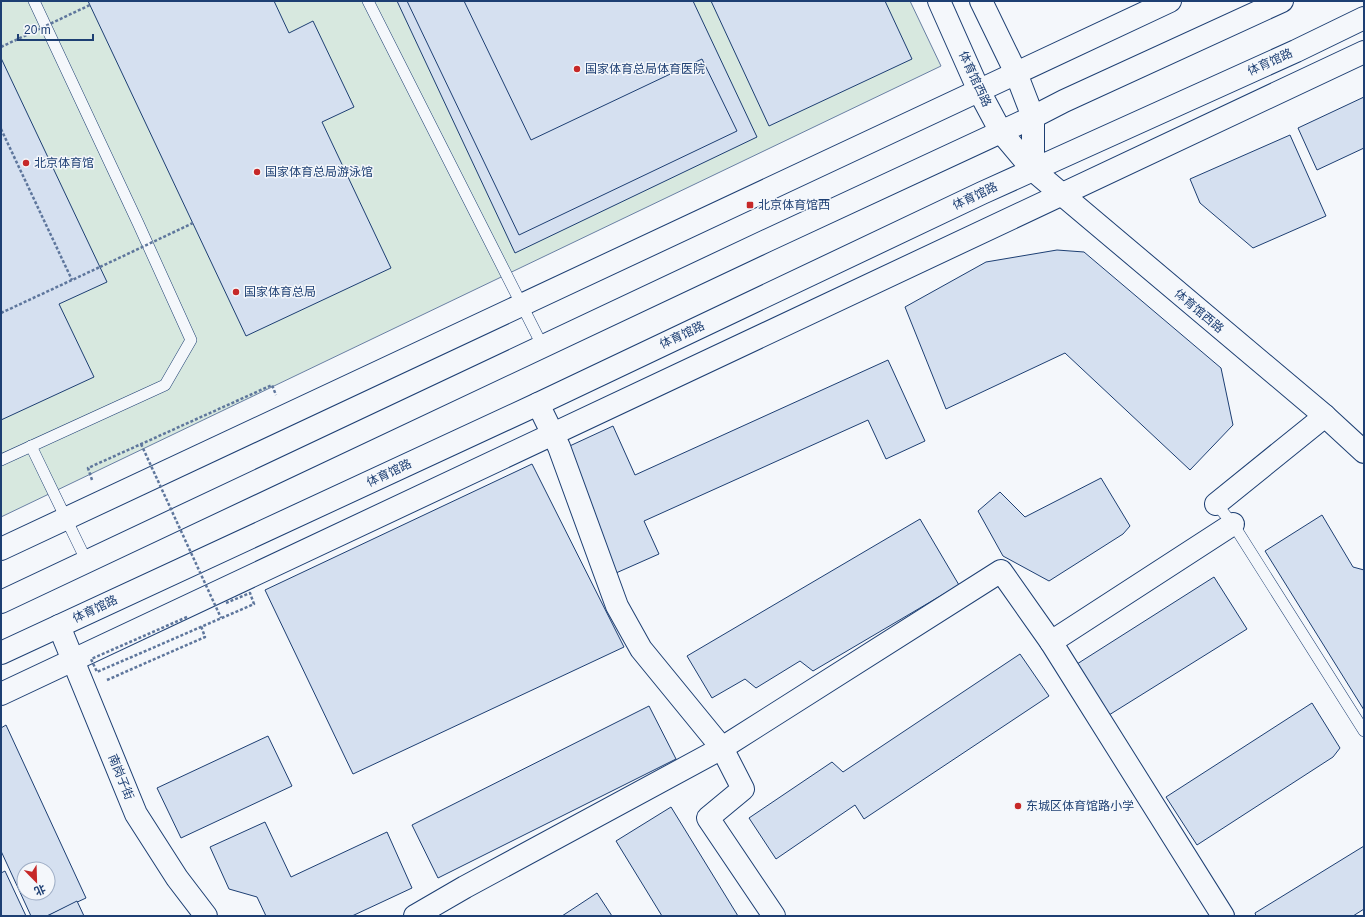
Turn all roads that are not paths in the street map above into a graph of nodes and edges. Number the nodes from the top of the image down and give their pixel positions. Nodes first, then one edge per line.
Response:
1 (34, 1) edge
2 (368, 1) edge
3 (939, 1) edge
4 (981, 1) edge
5 (1170, 1) edge
6 (1282, 1) edge
7 (1364, 18) edge
8 (1364, 52) edge
9 (1016, 73) junction
10 (979, 90) junction
11 (1033, 117) junction
12 (1001, 132) junction
13 (1033, 170) junction
14 (1060, 194) junction
15 (522, 305) junction
16 (542, 347) junction
17 (538, 404) junction
18 (1325, 416) junction
19 (553, 435) junction
20 (31, 446) junction
21 (1364, 452) edge
22 (1, 460) edge
23 (1216, 504) joint
24 (67, 518) junction
25 (1233, 524) junction
26 (1, 549) edge
27 (87, 562) junction
28 (1, 602) edge
29 (59, 626) junction
30 (1051, 642) junction
31 (1, 653) edge
32 (74, 660) junction
33 (1, 694) edge
34 (1364, 731) edge
35 (722, 748) junction
36 (206, 916) edge
37 (415, 916) edge
38 (774, 916) edge
39 (1223, 916) edge

1 - 20 lane
2 - 15 lane
3 - 10 street, 体育馆西路
4 - 9 street
5 - 9 street
6 - 11 street
7 - 13 street, 体育馆路
8 - 14 street
9 - 10 street
9 - 11 street
10 - 12 street, 体育馆西路
10 - 15 street
11 - 12 street
11 - 13 street
12 - 13 street, 体育馆西路
12 - 16 street
13 - 14 street, 体育馆西路
13 - 17 street, 体育馆路
14 - 18 street, 体育馆西路
14 - 19 street
15 - 16 lane
15 - 24 street
16 - 27 street
17 - 19 street
17 - 29 street, 体育馆路
18 - 21 street, 体育馆西路
18 - 23 street
19 - 32 street
19 - 35 street
20 - 22 lane
20 - 24 lane
23 - 25 lane
24 - 26 street
24 - 27 lane
25 - 30 street
25 - 34 lane
27 - 28 street
29 - 31 street, 体育馆路
29 - 32 street, 南岗子街
30 - 35 street
30 - 39 street
32 - 33 street
32 - 36 street, 南岗子街
35 - 37 street
35 - 38 street

